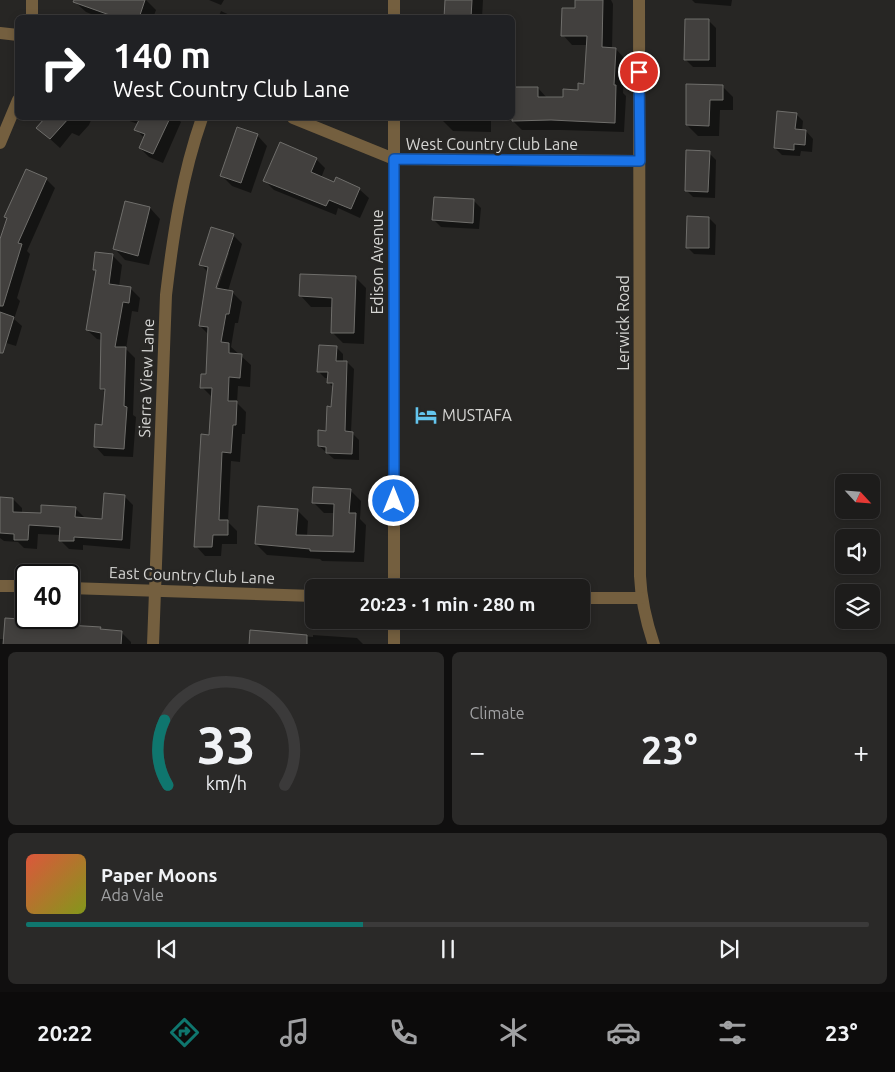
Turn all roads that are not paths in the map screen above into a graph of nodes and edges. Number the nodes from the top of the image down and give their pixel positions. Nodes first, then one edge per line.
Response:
1 (32, 0) edge
2 (394, 0) edge
3 (639, 0) edge
4 (32, 15) edge
5 (394, 15) edge
6 (0, 33) edge
7 (15, 35) edge
8 (15, 107) edge
9 (201, 120) edge
10 (298, 120) edge
11 (394, 120) edge
12 (0, 144) edge
13 (394, 159) junction
14 (640, 161) junction
15 (394, 579) edge
16 (0, 586) edge
17 (15, 586) edge
18 (80, 588) edge
19 (155, 590) junction
20 (305, 596) edge
21 (590, 598) edge
22 (641, 598) junction
23 (394, 629) edge
24 (152, 644) edge
25 (394, 644) edge
26 (654, 644) edge

1 - 4 street
2 - 5 street
3 - 14 street, Lerwick Road
6 - 7 street
8 - 12 street
9 - 19 street, Sierra View Lane
10 - 13 street, West Country Club Lane
11 - 13 street, Edison Avenue
13 - 14 street, West Country Club Lane
13 - 15 street, Edison Avenue
14 - 22 street, Lerwick Road
16 - 17 street
18 - 19 street, East Country Club Lane
19 - 20 street, East Country Club Lane
19 - 24 street, Sierra View Lane
21 - 22 street
22 - 26 street, Lerwick Road
23 - 25 street

